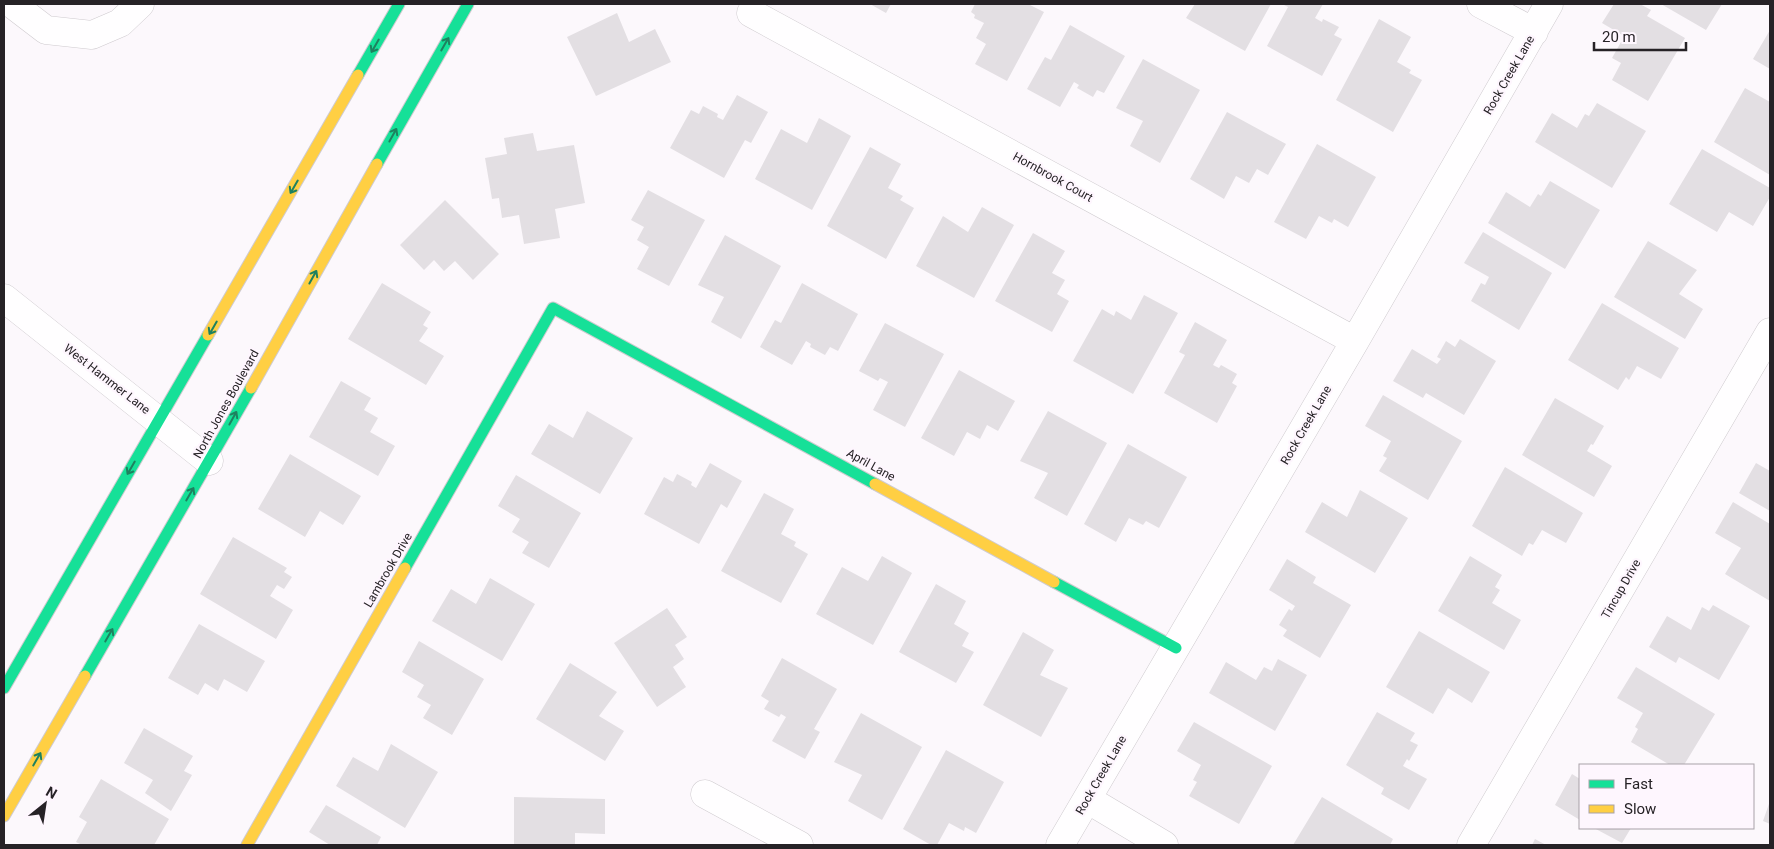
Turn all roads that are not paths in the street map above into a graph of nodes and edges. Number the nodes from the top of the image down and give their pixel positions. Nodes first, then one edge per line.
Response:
1 (12, 4) edge
2 (140, 4) edge
3 (399, 4) edge
4 (468, 4) edge
5 (1481, 4) edge
6 (1549, 4) edge
7 (751, 13) dead end
8 (1534, 32) junction
9 (4, 298) edge
10 (553, 308) joint
11 (1770, 332) edge
12 (1356, 342) junction
13 (159, 421) junction
14 (209, 460) junction
15 (1176, 648) junction
16 (4, 688) edge
17 (705, 794) dead end
18 (1087, 800) junction
19 (4, 816) edge
20 (247, 845) edge
21 (799, 845) edge
22 (1060, 845) edge
23 (1164, 845) edge
24 (1471, 845) edge

1 - 2 street
3 -> 13 main road
14 -> 4 main road, North Jones Boulevard
5 - 8 street
6 - 8 street, Rock Creek Lane
7 - 12 street, Hornbrook Court
8 - 12 street, Rock Creek Lane
9 - 13 street, West Hammer Lane
10 - 15 main road, April Lane
10 - 20 main road, Lambrook Drive
11 - 24 street, Tincup Drive
12 - 15 street, Rock Creek Lane
13 - 14 street, West Hammer Lane
13 -> 16 main road
19 -> 14 main road, North Jones Boulevard
15 - 18 street, Rock Creek Lane
17 - 21 street
18 - 22 street, Rock Creek Lane
18 - 23 street

